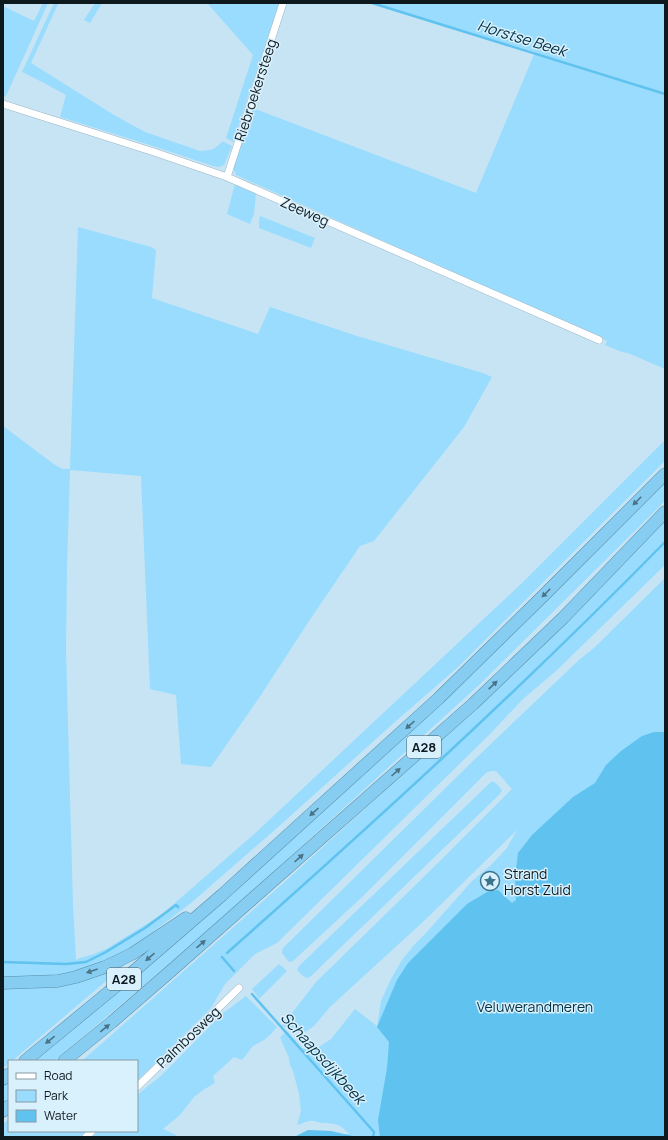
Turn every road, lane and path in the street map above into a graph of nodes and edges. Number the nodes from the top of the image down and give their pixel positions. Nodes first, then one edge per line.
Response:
1 (282, 3) edge
2 (3, 104) edge
3 (227, 176) junction
4 (599, 340) dead end
5 (665, 474) edge
6 (665, 512) edge
7 (222, 895) junction
8 (3, 983) edge
9 (238, 988) dead end
10 (26, 1060) edge
11 (65, 1060) edge
12 (138, 1086) edge

1 - 3 street, Riebroekersteeg
2 - 3 street, Zeeweg
3 - 4 street, Zeeweg
5 -> 7 highway, A28
11 -> 6 highway, A28
7 -> 8 highway, A28
7 -> 10 highway, A28
9 - 12 street, Palmbosweg

